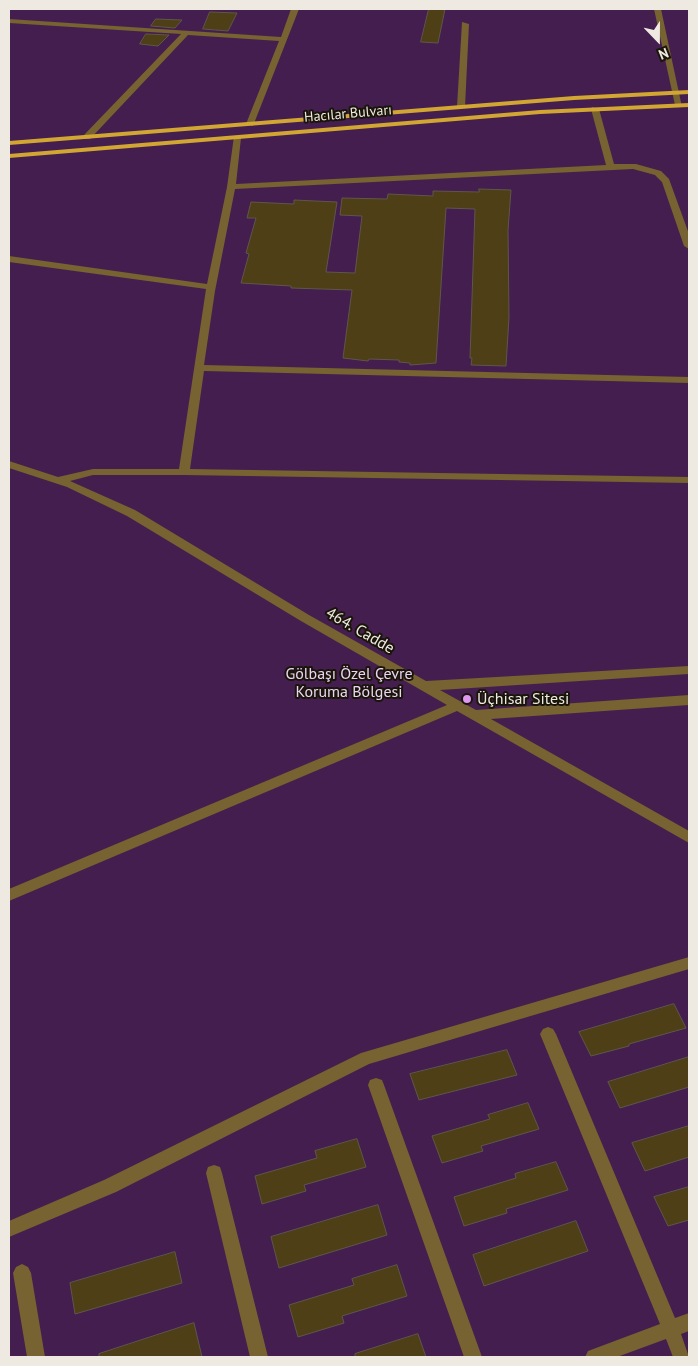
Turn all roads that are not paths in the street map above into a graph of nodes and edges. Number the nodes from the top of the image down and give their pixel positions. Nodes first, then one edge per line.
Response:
1 (295, 9) edge
2 (657, 9) edge
3 (9, 21) edge
4 (465, 24) dead end
5 (185, 34) junction
6 (284, 39) junction
7 (689, 92) edge
8 (676, 93) junction
9 (679, 105) junction
10 (689, 105) edge
11 (461, 106) junction
12 (596, 109) junction
13 (250, 124) junction
14 (87, 137) junction
15 (237, 138) junction
16 (9, 143) edge
17 (9, 156) edge
18 (612, 167) junction
19 (231, 187) junction
20 (689, 246) edge
21 (9, 259) edge
22 (211, 286) junction
23 (200, 368) junction
24 (689, 380) edge
25 (9, 464) edge
26 (184, 472) junction
27 (59, 480) junction
28 (689, 480) edge
29 (689, 670) edge
30 (423, 686) junction
31 (689, 700) edge
32 (457, 706) junction
33 (473, 716) junction
34 (689, 838) edge
35 (9, 895) edge
36 (689, 963) edge
37 (548, 1034) dead end
38 (376, 1085) dead end
39 (214, 1173) dead end
40 (9, 1229) edge
41 (22, 1273) dead end
42 (689, 1322) edge
43 (670, 1328) junction
44 (36, 1357) edge
45 (259, 1357) edge
46 (473, 1357) edge
47 (594, 1357) edge
48 (682, 1357) edge

1 - 6 street
2 - 8 street
3 - 5 street
4 - 11 street
5 - 6 street
5 - 14 street
6 - 13 street
7 - 8 main road, Hacılar Bulvarı
8 - 9 street
8 - 11 main road, Hacılar Bulvarı
9 - 10 main road, Hacılar Bulvarı
9 - 12 main road, Hacılar Bulvarı
11 - 13 main road, Hacılar Bulvarı
12 - 15 main road, Hacılar Bulvarı
12 - 18 street
13 - 14 main road, Hacılar Bulvarı
14 - 16 main road, Hacılar Bulvarı
15 - 17 main road, Hacılar Bulvarı
15 - 19 street
18 - 19 street
18 - 20 street
19 - 22 street
21 - 22 street
22 - 23 street
23 - 24 street
23 - 26 street
25 - 27 street, 464. Cadde
26 - 27 street
26 - 28 street
27 - 30 street, 464. Cadde
29 - 30 street
30 - 32 street, 464. Cadde
31 - 33 street
32 - 33 street, 464. Cadde
32 - 35 street
33 - 34 street, 464. Cadde
36 - 40 street
37 - 43 street
38 - 46 street
39 - 45 street
41 - 44 street
42 - 43 street
43 - 47 street
43 - 48 street

